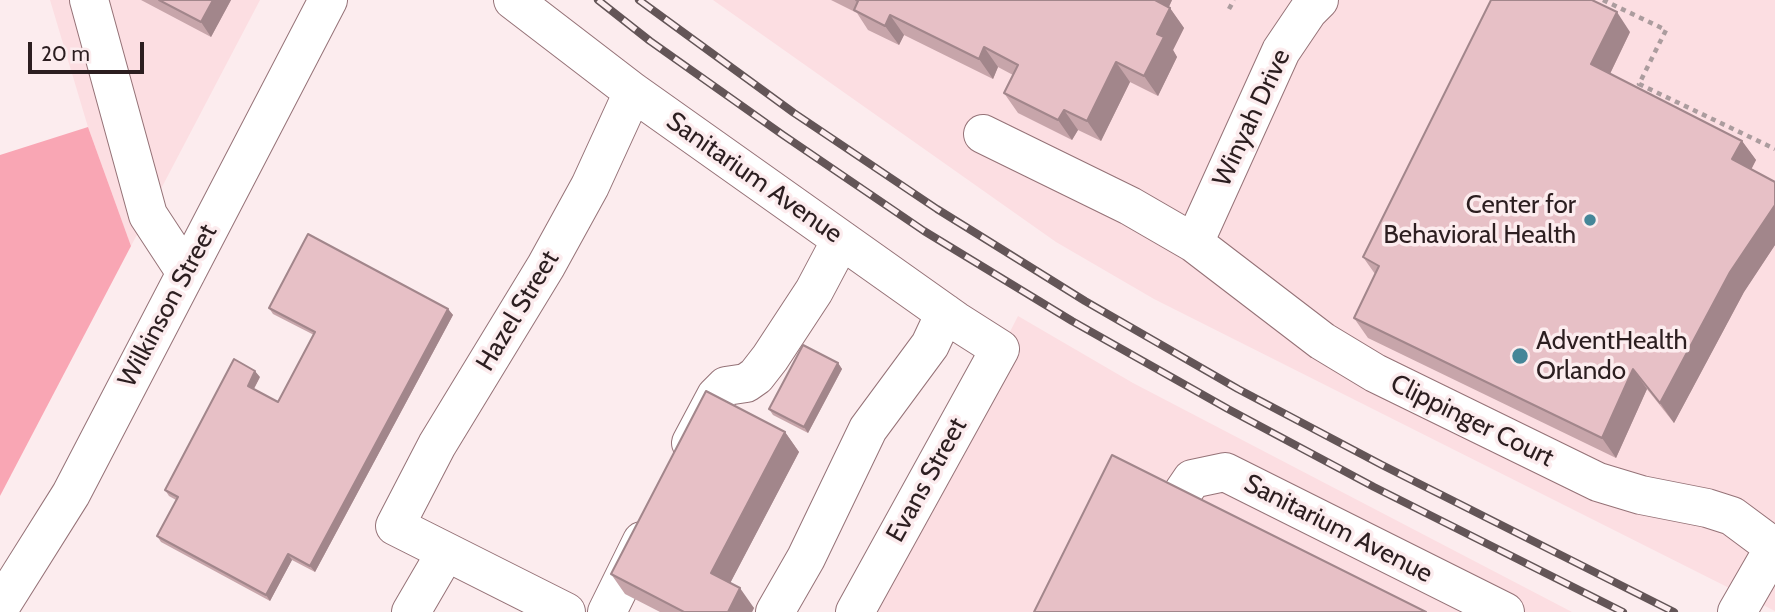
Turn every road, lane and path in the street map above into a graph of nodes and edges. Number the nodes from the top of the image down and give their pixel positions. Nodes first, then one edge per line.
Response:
1 (89, 0) edge
2 (328, 0) edge
3 (513, 0) edge
4 (1234, 0) edge
5 (1320, 0) edge
6 (1603, 0) edge
7 (1229, 9) dead end
8 (632, 92) junction
9 (983, 134) dead end
10 (1775, 149) edge
11 (841, 240) junction
12 (1194, 243) junction
13 (186, 273) junction
14 (945, 313) junction
15 (1000, 349) joint
16 (675, 476) edge
17 (1177, 501) edge
18 (656, 513) edge
19 (1775, 547) edge
20 (446, 552) junction
21 (498, 597) edge
22 (0, 607) edge
23 (411, 612) edge
24 (566, 612) edge
25 (607, 612) edge
26 (775, 612) edge
27 (855, 612) edge
28 (1505, 612) edge
29 (1737, 612) edge

1 - 13 street
2 - 13 street, Wilkinson Street
3 - 8 street, Sanitarium Avenue
4 - 7 path
5 - 12 street, Winyah Drive
6 - 10 path
8 - 11 street, Sanitarium Avenue
8 - 20 street, Hazel Street
9 - 12 street, Clippinger Court
11 - 14 street, Sanitarium Avenue
11 - 16 street
12 - 19 street, Clippinger Court
13 - 22 street, Wilkinson Street
14 - 15 street, Sanitarium Avenue
14 - 26 street
15 - 27 street, Evans Street
17 - 28 street, Sanitarium Avenue
18 - 25 street
19 - 29 street
20 - 21 street
20 - 23 street
21 - 24 street

